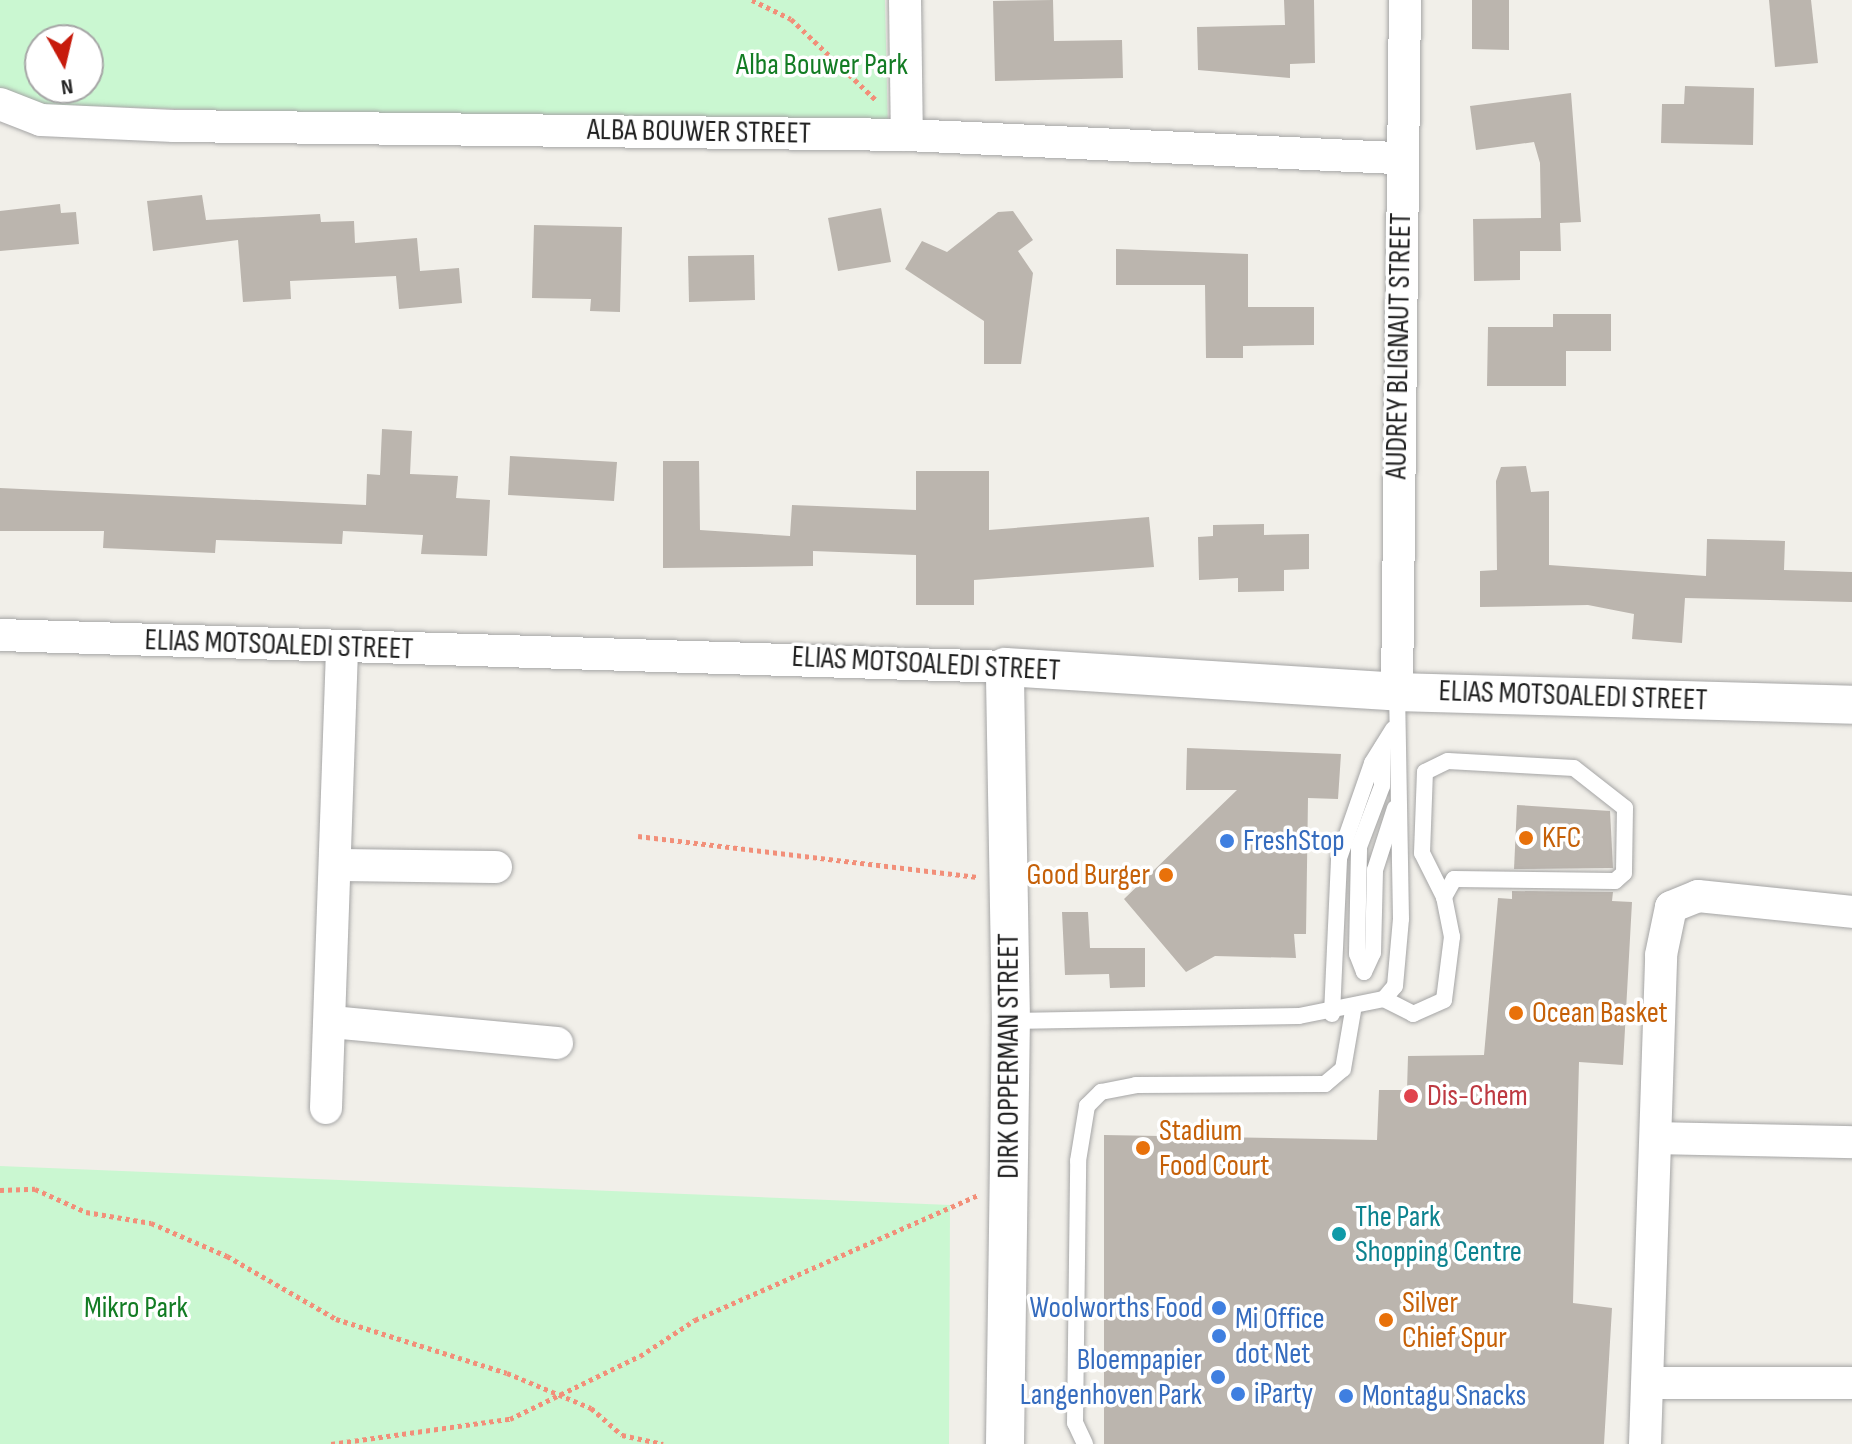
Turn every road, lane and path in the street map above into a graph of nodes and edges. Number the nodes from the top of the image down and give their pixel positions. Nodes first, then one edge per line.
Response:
1 (752, 0) edge
2 (905, 0) edge
3 (1405, 0) edge
4 (0, 104) edge
5 (907, 135) junction
6 (1401, 158) junction
7 (0, 635) edge
8 (342, 647) junction
9 (1005, 667) junction
10 (1397, 692) junction
11 (1852, 705) edge
12 (1393, 729) junction
13 (1397, 803) junction
14 (638, 836) dead end
15 (337, 865) junction
16 (496, 867) dead end
17 (978, 877) dead end
18 (1444, 897) junction
19 (1852, 912) edge
20 (1384, 999) junction
21 (1353, 1011) junction
22 (1332, 1014) junction
23 (1011, 1021) junction
24 (331, 1022) junction
25 (557, 1043) dead end
26 (326, 1108) dead end
27 (1657, 1138) junction
28 (1852, 1142) edge
29 (1008, 1181) junction
30 (0, 1190) edge
31 (1649, 1383) junction
32 (1852, 1383) edge
33 (558, 1398) junction
34 (331, 1444) edge
35 (663, 1444) edge
36 (1005, 1444) edge
37 (1085, 1444) edge
38 (1645, 1444) edge

1 - 5 path
2 - 5 street
3 - 6 street, AUDREY BLIGNAUT STREET
4 - 5 street, ALBA BOUWER STREET
5 - 6 street, ALBA BOUWER STREET
6 - 10 street, AUDREY BLIGNAUT STREET
7 - 8 street, ELIAS MOTSOALEDI STREET
8 - 9 street, ELIAS MOTSOALEDI STREET
8 - 15 street
9 - 10 street, ELIAS MOTSOALEDI STREET
9 - 23 street, DIRK OPPERMAN STREET
10 - 11 street, ELIAS MOTSOALEDI STREET
10 - 12 lane
12 - 13 lane
12 - 13 lane
12 - 22 lane
13 - 20 lane
14 - 17 path
15 - 16 street
15 - 24 street
18 - 18 lane
18 - 20 lane
19 - 27 street
20 - 21 lane
21 - 22 lane
21 - 37 lane
22 - 23 lane
23 - 29 street, DIRK OPPERMAN STREET
24 - 25 street
24 - 26 street
27 - 28 street
27 - 31 street
29 - 33 path
29 - 36 street, DIRK OPPERMAN STREET
30 - 33 path
31 - 32 street
31 - 38 street
33 - 34 path
33 - 35 path

